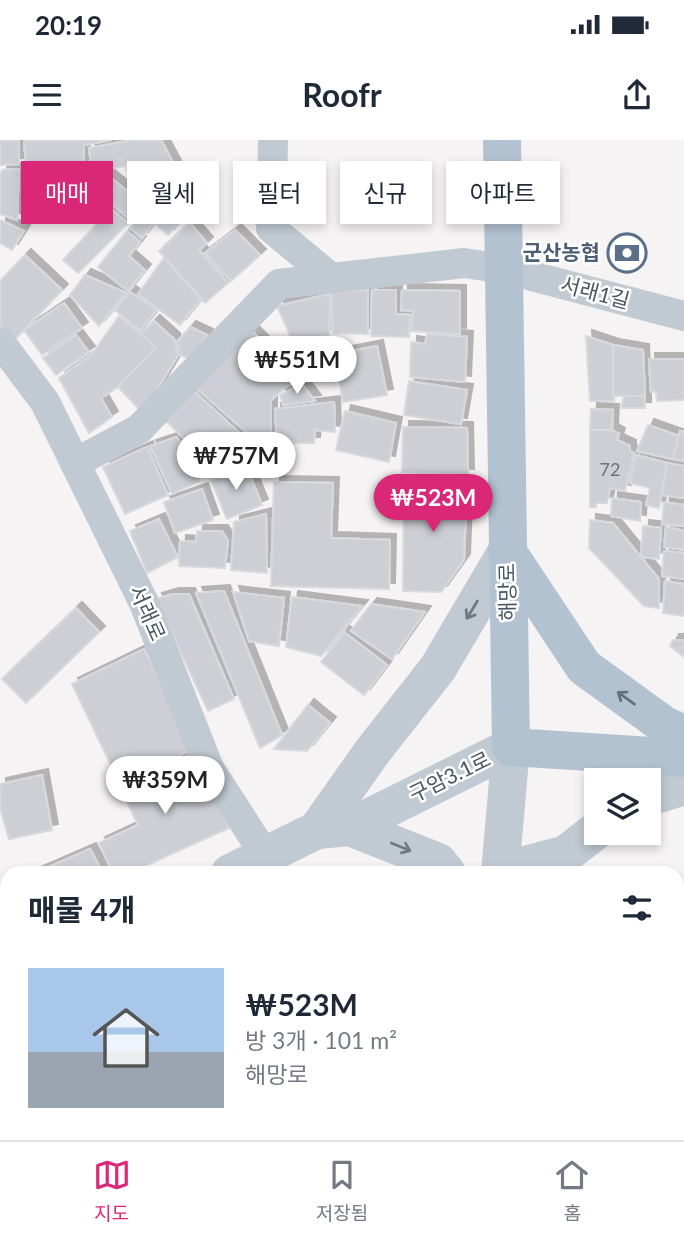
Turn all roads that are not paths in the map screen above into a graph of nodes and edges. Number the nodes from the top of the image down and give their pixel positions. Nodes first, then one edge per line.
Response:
1 (273, 140) edge
2 (502, 140) edge
3 (505, 269) junction
4 (330, 277) junction
5 (684, 316) edge
6 (0, 342) edge
7 (75, 463) junction
8 (507, 551) junction
9 (684, 734) edge
10 (511, 747) junction
11 (684, 758) edge
12 (684, 786) edge
13 (661, 793) edge
14 (333, 829) junction
15 (584, 840) edge
16 (265, 855) junction
17 (244, 866) edge
18 (441, 866) edge
19 (501, 866) edge
20 (522, 866) edge

1 - 4 street
2 - 3 main road, 해망로
3 - 4 street
3 - 5 street, 서래1길
3 - 8 main road, 해망로
4 - 7 street
6 - 7 street, 서래로
7 - 16 street, 서래로
9 -> 8 main road
8 - 10 main road, 해망로
8 -> 14 street
10 - 11 main road, 구암3.1로
10 - 14 street, 구암3.1로
10 - 19 street, 해망로
12 - 13 street
14 - 16 street, 구암3.1로
14 -> 18 street
15 - 20 street
16 - 17 street, 구암3.1로

